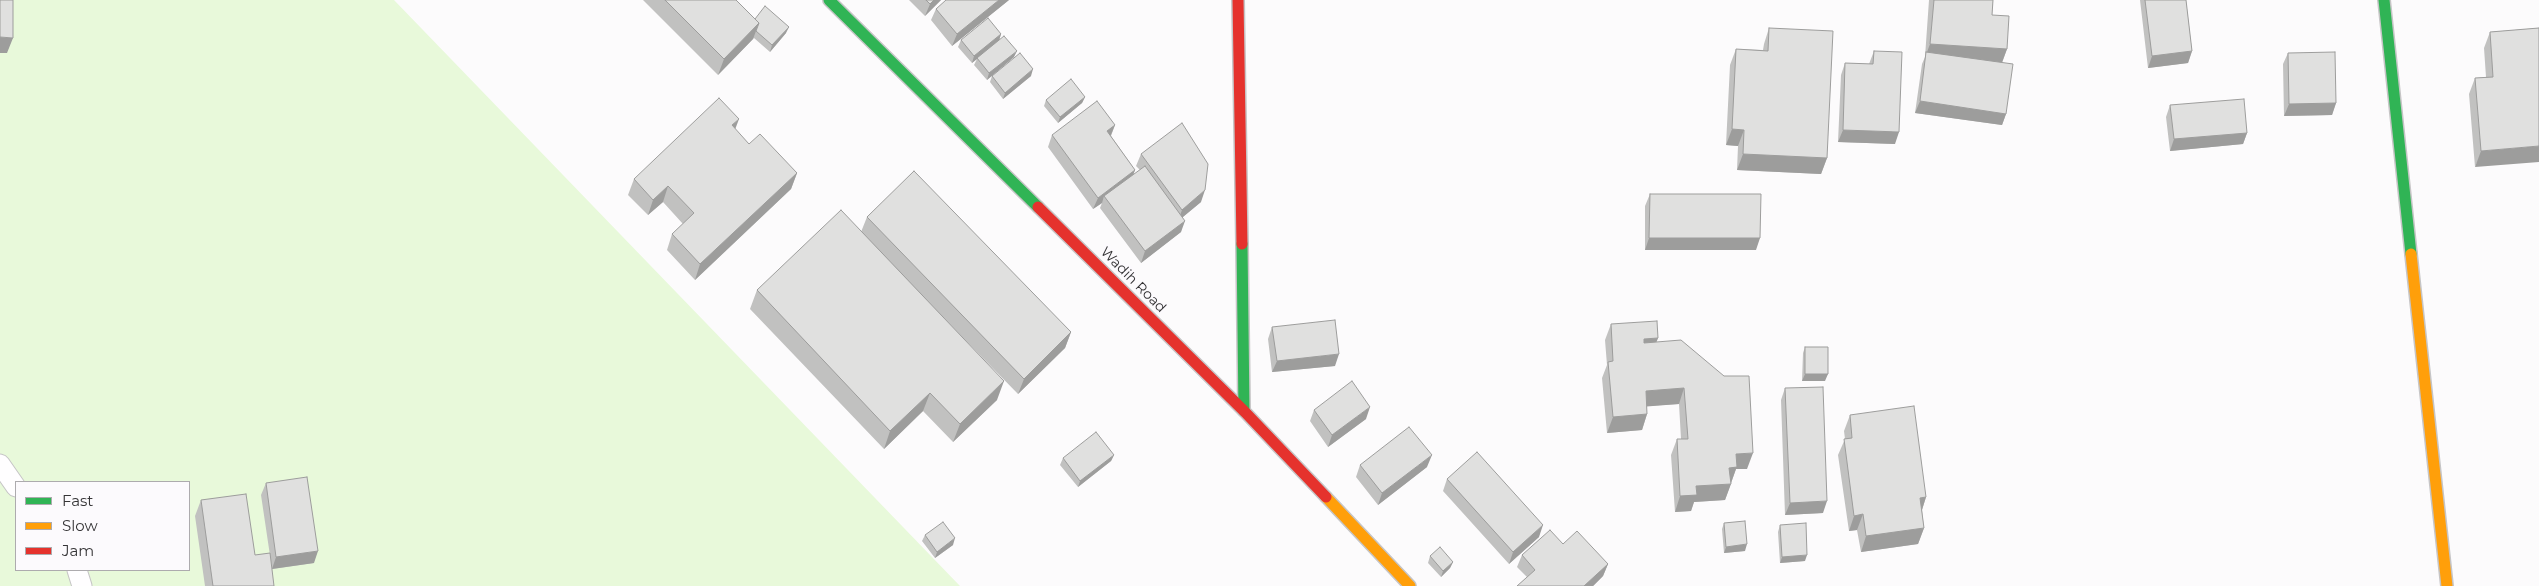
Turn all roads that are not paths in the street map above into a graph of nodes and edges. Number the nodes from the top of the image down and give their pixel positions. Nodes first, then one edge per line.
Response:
1 (828, 0) edge
2 (1238, 0) edge
3 (2384, 0) edge
4 (1244, 411) junction
5 (0, 464) edge
6 (15, 486) edge
7 (77, 571) edge
8 (82, 586) edge
9 (1410, 586) edge
10 (2447, 586) edge

1 - 4 street, Wadih Road
2 - 4 street
3 - 10 street
4 - 9 street, Wadih Road
5 - 6 lane
7 - 8 lane

